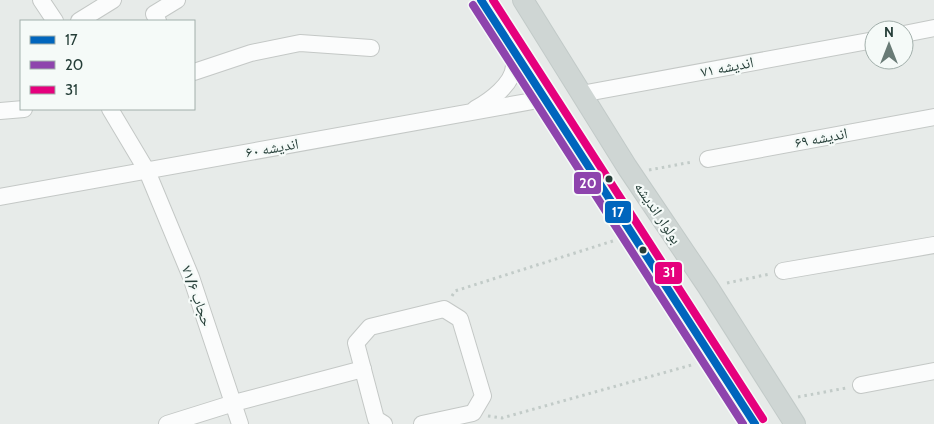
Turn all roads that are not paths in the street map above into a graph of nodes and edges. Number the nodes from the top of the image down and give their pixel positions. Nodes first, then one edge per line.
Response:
1 (41, 0) edge
2 (114, 0) edge
3 (177, 0) edge
4 (481, 0) edge
5 (523, 0) edge
6 (54, 20) edge
7 (81, 20) edge
8 (157, 20) edge
9 (934, 28) edge
10 (914, 32) edge
11 (864, 42) edge
12 (510, 46) junction
13 (371, 48) dead end
14 (195, 72) edge
15 (581, 94) junction
16 (544, 99) junction
17 (20, 109) edge
18 (111, 110) edge
19 (0, 111) edge
20 (466, 113) junction
21 (934, 117) edge
22 (708, 159) road end
23 (147, 171) junction
24 (0, 197) edge
25 (934, 245) edge
26 (782, 271) road end
27 (363, 369) junction
28 (934, 371) edge
29 (861, 385) road end
30 (234, 403) junction
31 (167, 424) edge
32 (240, 424) edge
33 (384, 424) edge
34 (422, 424) edge
35 (755, 424) edge
36 (795, 424) edge

1 - 6 street
2 - 7 street
3 - 8 street
4 - 12 main road
5 - 15 main road, بولوار اندیشه
9 - 10 street
11 - 15 street, اندیشه ۷۱
12 - 16 main road
12 - 20 street
13 - 14 street
15 - 36 main road, بولوار اندیشه
16 - 20 street, اندیشه ۶۰
16 - 35 main road
17 - 19 street
18 - 23 street, حجاب ۷۱/۶
20 - 23 street, اندیشه ۶۰
21 - 22 street, اندیشه ۶۹
23 - 24 street, اندیشه ۶۰
23 - 30 street, حجاب ۷۱/۶
25 - 26 street
27 - 30 street
27 - 33 street
27 - 34 street
28 - 29 street
30 - 31 street
30 - 32 street, حجاب ۷۱/۶

